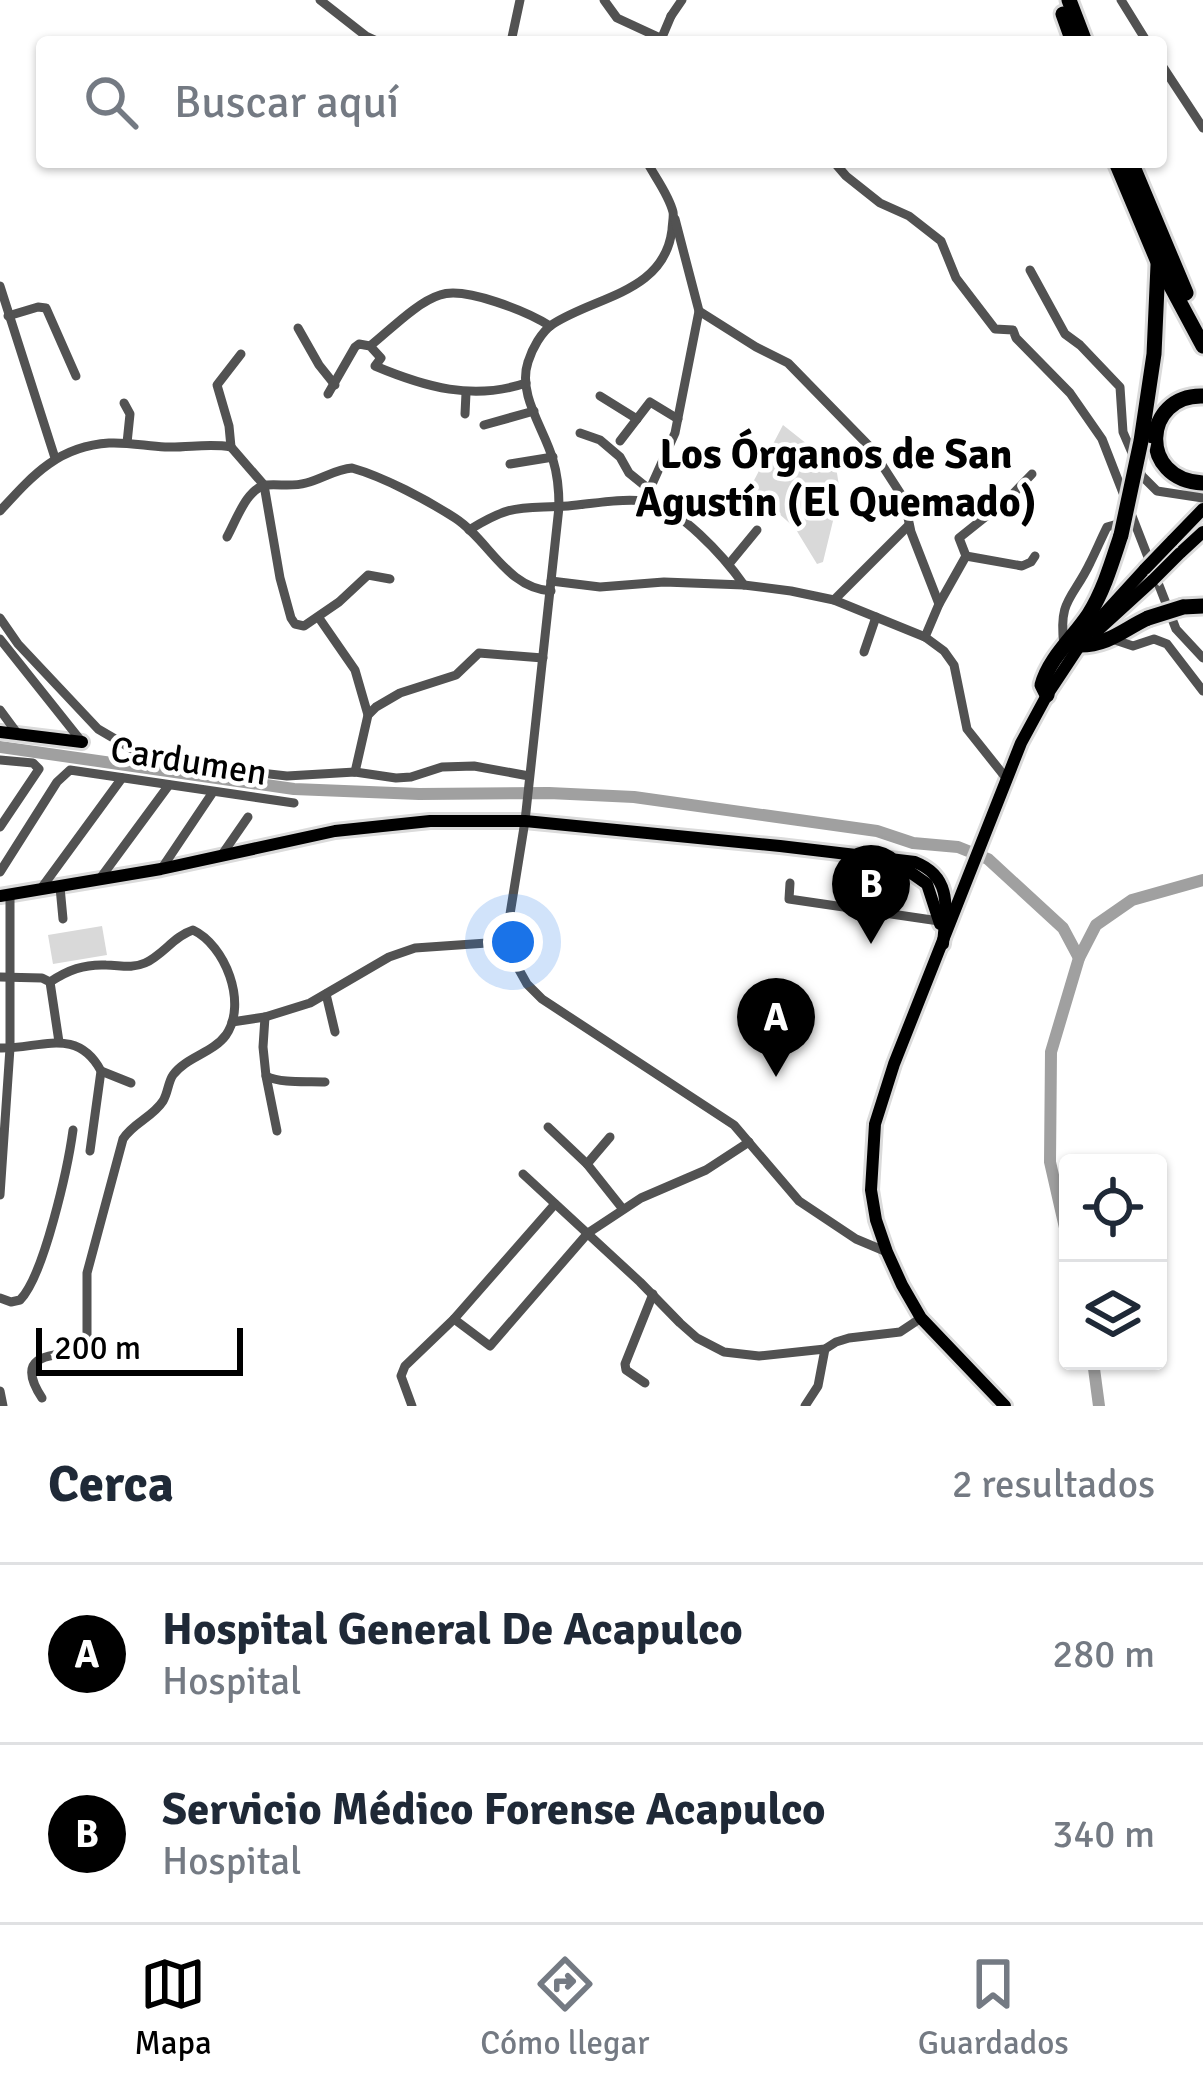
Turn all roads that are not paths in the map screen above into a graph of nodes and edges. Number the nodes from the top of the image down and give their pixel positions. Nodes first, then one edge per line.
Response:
1 (320, 0) edge
2 (520, 0) edge
3 (604, 0) edge
4 (682, 0) edge
5 (1058, 0) edge
6 (1069, 0) edge
7 (1121, 0) edge
8 (366, 36) edge
9 (512, 36) edge
10 (653, 36) edge
11 (666, 36) edge
12 (1071, 36) edge
13 (1083, 36) edge
14 (1144, 36) edge
15 (1167, 73) edge
16 (1203, 128) edge
17 (650, 168) edge
18 (839, 168) edge
19 (1119, 168) edge
20 (1133, 168) edge
21 (674, 214) junction
22 (1158, 262) junction
23 (1030, 271) dead end
24 (1179, 279) junction
25 (0, 286) edge
26 (1198, 300) dead end
27 (699, 311) junction
28 (8, 316) junction
29 (550, 326) junction
30 (298, 328) dead end
31 (1203, 328) edge
32 (370, 346) junction
33 (1203, 346) edge
34 (241, 354) dead end
35 (76, 376) dead end
36 (526, 383) junction
37 (466, 393) junction
38 (600, 396) dead end
39 (1203, 396) edge
40 (124, 403) dead end
41 (534, 411) junction
42 (465, 413) dead end
43 (637, 418) junction
44 (678, 418) junction
45 (484, 425) dead end
46 (580, 433) dead end
47 (620, 441) dead end
48 (127, 443) junction
49 (231, 447) junction
50 (553, 457) junction
51 (55, 458) junction
52 (510, 464) dead end
53 (1032, 474) dead end
54 (1203, 483) edge
55 (263, 484) junction
56 (648, 495) junction
57 (1203, 498) edge
58 (559, 507) junction
59 (1203, 509) edge
60 (0, 511) edge
61 (1133, 521) junction
62 (909, 525) junction
63 (469, 530) junction
64 (757, 530) dead end
65 (1203, 532) edge
66 (227, 537) dead end
67 (1176, 547) junction
68 (966, 556) junction
69 (1035, 556) dead end
70 (729, 564) junction
71 (390, 579) dead end
72 (744, 585) junction
73 (551, 586) junction
74 (834, 599) junction
75 (938, 604) junction
76 (1203, 606) edge
77 (876, 617) junction
78 (0, 618) edge
79 (319, 618) junction
80 (925, 637) junction
81 (0, 639) edge
82 (1112, 639) junction
83 (1076, 644) junction
84 (864, 652) dead end
85 (543, 658) junction
86 (1203, 658) edge
87 (1203, 691) edge
88 (1047, 695) joint
89 (0, 710) edge
90 (368, 716) junction
91 (0, 732) edge
92 (17, 733) junction
93 (82, 742) joint
94 (0, 760) edge
95 (355, 772) junction
96 (122, 778) junction
97 (1006, 778) junction
98 (529, 779) junction
99 (169, 785) junction
100 (212, 792) junction
101 (293, 803) dead end
102 (525, 815) junction
103 (248, 817) dead end
104 (0, 827) edge
105 (221, 856) junction
106 (876, 858) junction
107 (161, 868) junction
108 (970, 870) junction
109 (0, 872) edge
110 (935, 873) junction
111 (98, 880) junction
112 (790, 883) dead end
113 (60, 887) junction
114 (40, 890) junction
115 (5, 895) edge
116 (63, 919) dead end
117 (939, 921) junction
118 (506, 939) junction
119 (943, 944) junction
120 (5, 978) edge
121 (50, 982) junction
122 (326, 994) junction
123 (265, 1017) junction
124 (232, 1022) junction
125 (335, 1031) dead end
126 (59, 1042) junction
127 (5, 1048) edge
128 (101, 1071) junction
129 (266, 1076) junction
130 (325, 1082) dead end
131 (131, 1083) dead end
132 (3, 1101) edge
133 (548, 1127) dead end
134 (73, 1130) dead end
135 (277, 1131) dead end
136 (610, 1137) dead end
137 (749, 1142) junction
138 (90, 1151) dead end
139 (587, 1165) junction
140 (524, 1174) dead end
141 (0, 1181) edge
142 (0, 1195) edge
143 (555, 1204) junction
144 (622, 1208) junction
145 (588, 1233) junction
146 (887, 1252) junction
147 (653, 1294) junction
148 (0, 1298) edge
149 (922, 1318) junction
150 (454, 1319) junction
151 (825, 1349) junction
152 (645, 1383) dead end
153 (0, 1390) edge
154 (42, 1398) dead end
155 (3, 1406) edge
156 (412, 1406) edge
157 (805, 1406) edge
158 (1005, 1406) edge

1 - 8 street
2 - 9 street
3 - 10 street
4 - 11 street, bridge
5 - 12 highway
6 - 13 highway
7 - 14 street
15 - 16 street
17 - 21 street
18 - 61 street
19 - 22 highway
20 - 24 highway
21 - 27 street
21 - 29 street
22 - 33 highway
22 - 83 highway, bridge
23 - 57 street
24 - 26 highway
24 - 31 highway
25 - 28 street
27 - 44 street
27 - 62 street
28 - 35 street
28 - 51 street
29 - 32 street
29 - 36 street
30 - 32 street
32 - 37 street
34 - 49 street
36 - 37 street
36 - 41 street
37 - 42 street
38 - 43 street
39 - 54 highway
40 - 48 street
41 - 45 street
41 - 50 street
43 - 44 street
43 - 47 street
44 - 56 street
46 - 56 street
48 - 49 street
48 - 51 street
49 - 55 street
50 - 52 street
50 - 58 street
51 - 60 street
53 - 68 street
55 - 63 street
55 - 66 street
55 - 79 street
56 - 58 street
56 - 70 street
58 - 63 street
58 - 73 street
59 - 67 main road
61 - 83 street
61 - 86 street
62 - 74 street
62 - 75 street
63 - 73 street
64 - 70 street
65 - 67 main road
67 - 83 main road, bridge
68 - 69 street
68 - 75 street
70 - 72 street
71 - 79 street
72 - 73 street
72 - 74 street
73 - 85 street
74 - 77 street
75 - 80 street
76 - 82 highway, bridge
77 - 80 street
77 - 84 street
78 - 95 street
79 - 90 street
80 - 97 street
81 - 93 street
82 - 83 highway
82 - 87 street
83 - 88 highway
85 - 90 street
85 - 98 street
88 - 97 main road
89 - 92 street
90 - 95 street
91 - 92 main road
92 - 93 main road
94 - 104 street
95 - 98 street
96 - 99 street, Cardumen
96 - 109 street, Cardumen
96 - 114 street
97 - 108 main road
98 - 102 street
99 - 100 street, Cardumen
99 - 111 street
100 - 101 street, Cardumen
100 - 107 street
102 - 105 main road
102 - 106 main road
102 - 118 street
103 - 105 street
105 - 107 main road
106 - 110 main road
106 - 117 main road
107 - 111 main road
108 - 110 main road
108 - 119 main road
110 - 119 main road
111 - 113 main road
112 - 117 street
113 - 114 main road
113 - 116 street
114 - 115 main road
115 - 120 street
117 - 119 main road
118 - 122 street
118 - 137 street
119 - 146 main road
120 - 121 street
120 - 127 street
121 - 124 street
121 - 126 street
122 - 123 street
122 - 125 street
123 - 124 street
123 - 129 street
124 - 154 street
126 - 127 street
126 - 128 street
127 - 132 street
128 - 131 street
128 - 138 street
129 - 130 street
129 - 135 street
132 - 141 street
133 - 139 street
134 - 148 street
136 - 139 street
137 - 144 street
137 - 146 street
139 - 144 street
140 - 143 street
141 - 142 street
143 - 145 street
143 - 150 street
144 - 145 street
145 - 147 street
145 - 150 street
146 - 149 main road
147 - 151 street
147 - 152 street
149 - 151 street
149 - 158 main road
150 - 156 street
151 - 157 street
153 - 155 street

